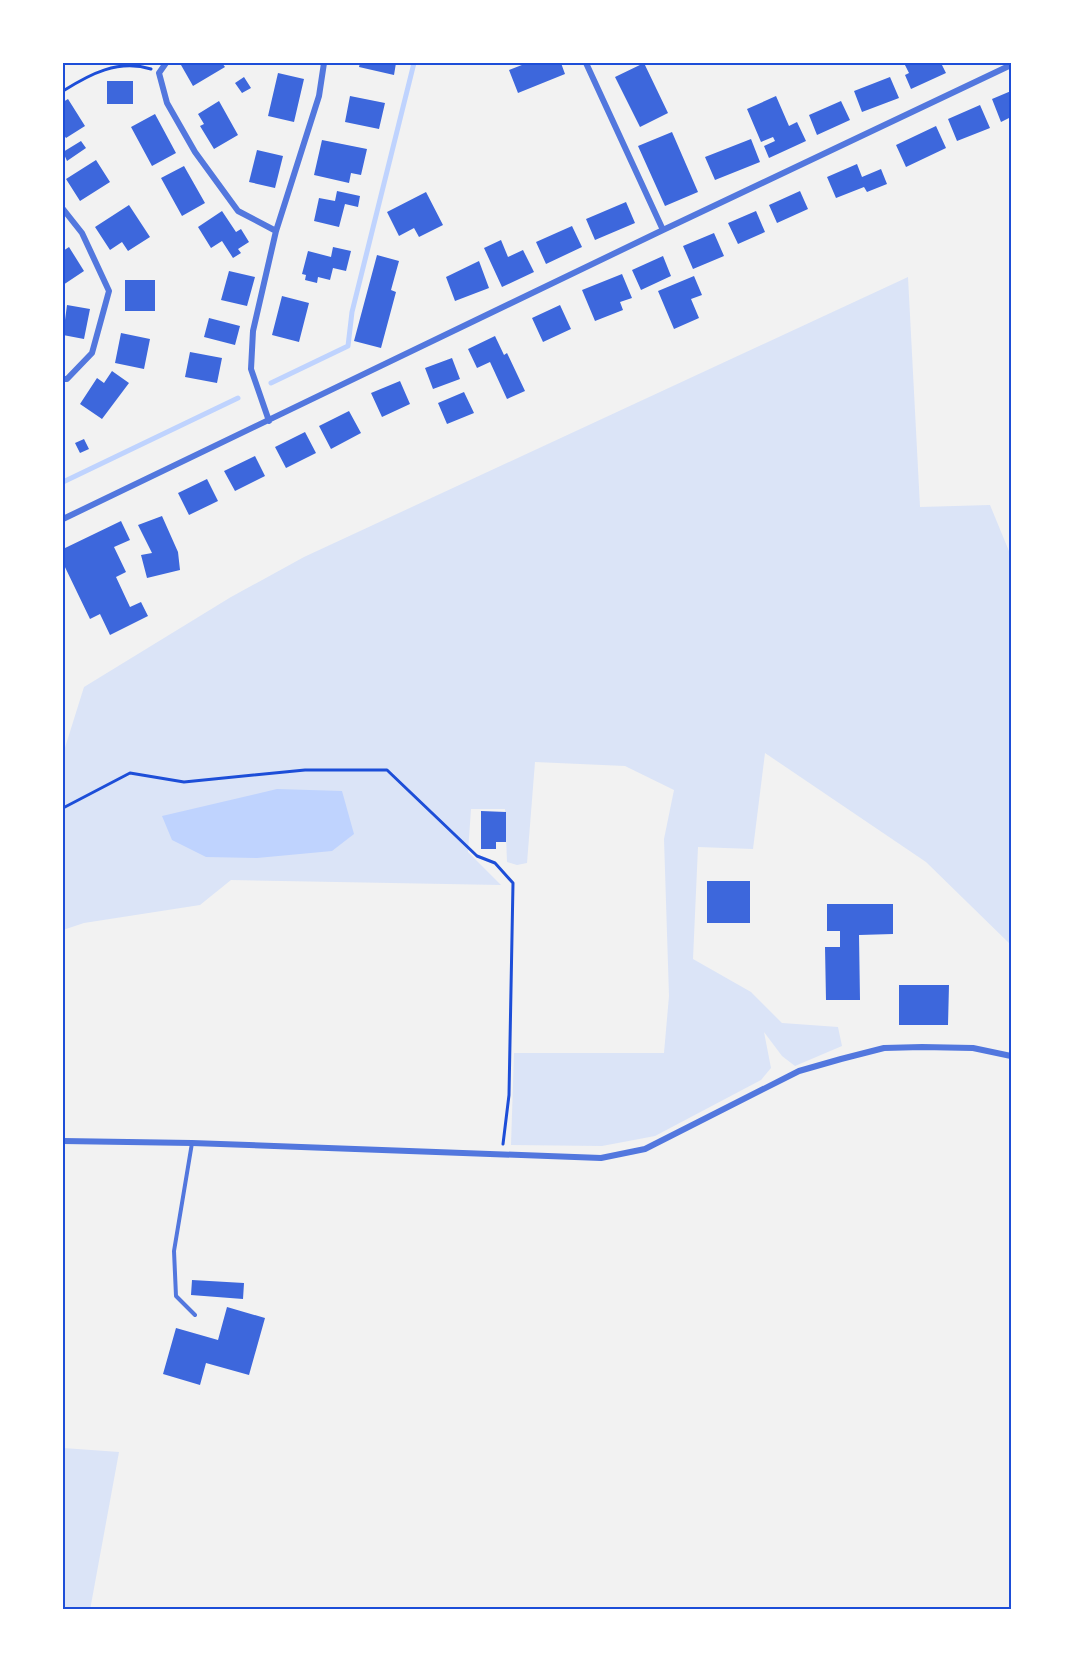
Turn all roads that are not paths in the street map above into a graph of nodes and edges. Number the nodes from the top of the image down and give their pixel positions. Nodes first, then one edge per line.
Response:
1 (166, 63) edge
2 (324, 63) edge
3 (586, 63) edge
4 (1011, 65) edge
5 (63, 209) edge
6 (663, 230) junction
7 (276, 231) junction
8 (63, 379) edge
9 (269, 421) junction
10 (63, 519) edge
11 (1011, 1056) edge
12 (63, 1141) edge
13 (192, 1143) junction
14 (195, 1315) dead end

1 - 7 street
2 - 7 street
3 - 6 street
4 - 6 street
5 - 8 street
6 - 9 street
7 - 9 street
9 - 10 street
11 - 13 street
12 - 13 street
13 - 14 lane

